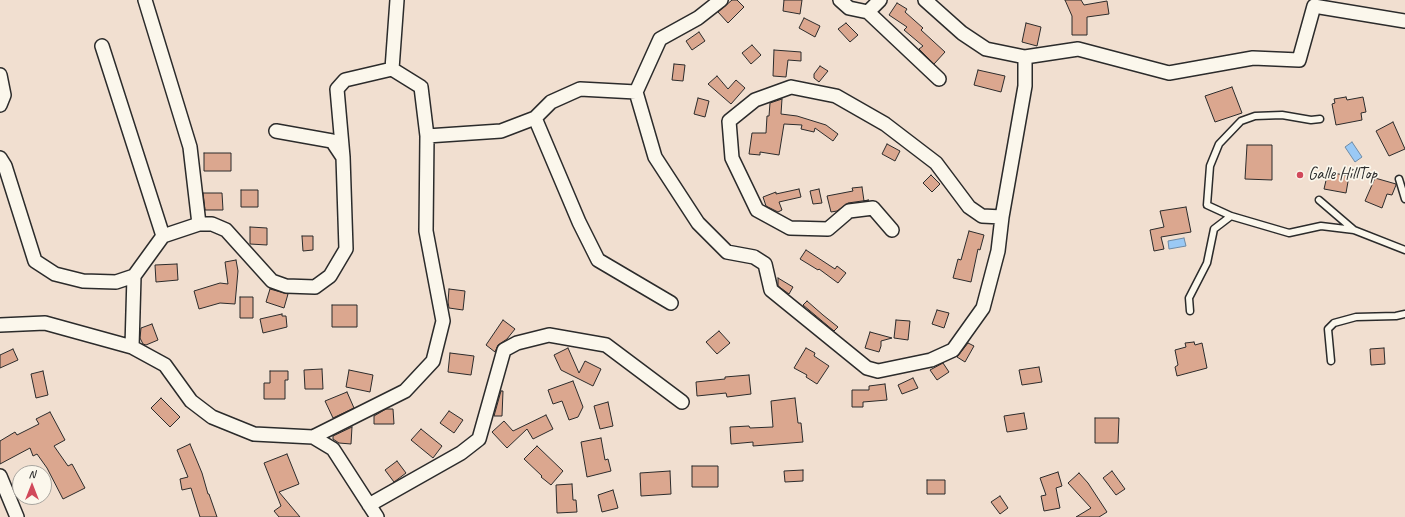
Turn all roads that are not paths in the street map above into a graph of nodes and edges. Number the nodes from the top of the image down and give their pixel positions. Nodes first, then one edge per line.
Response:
1 (145, 0) edge
2 (397, 0) edge
3 (721, 0) edge
4 (840, 0) edge
5 (880, 0) edge
6 (925, 0) edge
7 (868, 12) junction
8 (1405, 21) edge
9 (102, 46) dead end
10 (1025, 57) junction
11 (392, 69) junction
12 (0, 75) edge
13 (939, 79) dead end
14 (636, 92) junction
15 (0, 105) edge
16 (535, 118) junction
17 (1320, 119) dead end
18 (276, 130) dead end
19 (426, 136) junction
20 (343, 157) junction
21 (0, 158) edge
22 (1399, 179) dead end
23 (1405, 199) edge
24 (1319, 200) dead end
25 (1231, 216) junction
26 (1002, 217) junction
27 (199, 224) junction
28 (892, 230) dead end
29 (1354, 230) junction
30 (163, 236) junction
31 (1405, 250) edge
32 (134, 276) junction
33 (670, 303) dead end
34 (1190, 311) dead end
35 (1405, 314) edge
36 (0, 325) edge
37 (132, 347) junction
38 (1331, 361) dead end
39 (682, 402) dead end
40 (313, 437) junction
41 (0, 476) edge
42 (369, 505) junction
43 (17, 517) edge
44 (377, 517) edge

1 - 27 street
2 - 11 street
3 - 14 street
4 - 7 street
5 - 7 street
6 - 10 street
7 - 13 street
8 - 10 street
9 - 30 street
10 - 26 street
11 - 19 street
11 - 20 street
12 - 15 street
14 - 16 street
14 - 26 street
16 - 19 street
16 - 33 street
17 - 25 lane
18 - 20 street
19 - 40 street
20 - 27 street
21 - 32 street
22 - 23 lane
24 - 29 lane
25 - 29 lane
25 - 34 lane
26 - 28 street
27 - 30 street
29 - 31 lane
30 - 32 street
32 - 37 street
35 - 38 lane
36 - 37 street
37 - 40 street
39 - 42 street
40 - 42 street
41 - 43 street
42 - 44 street

